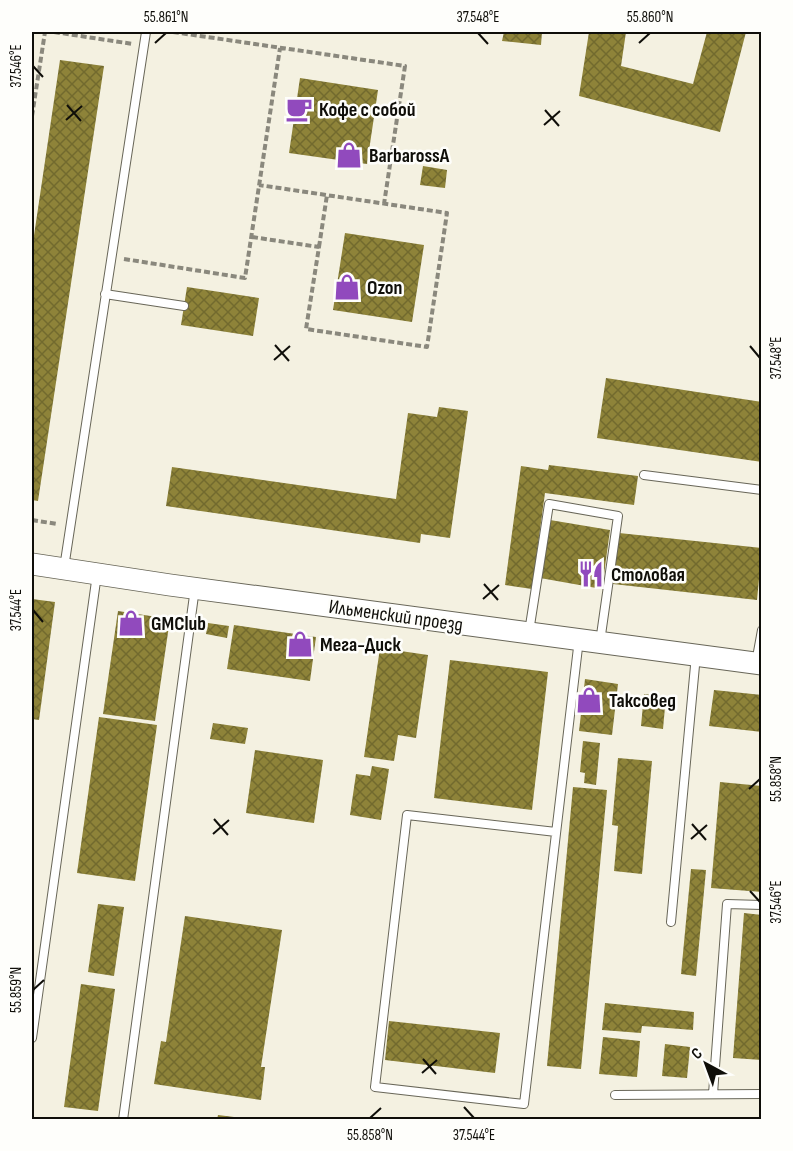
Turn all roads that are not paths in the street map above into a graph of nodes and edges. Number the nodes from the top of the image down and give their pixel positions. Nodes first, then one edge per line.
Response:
1 (146, 32) edge
2 (105, 294) junction
3 (184, 306) dead end
4 (644, 475) dead end
5 (762, 490) edge
6 (32, 564) edge
7 (63, 569) junction
8 (97, 574) junction
9 (196, 588) junction
10 (762, 630) edge
11 (529, 633) junction
12 (579, 639) junction
13 (600, 642) junction
14 (696, 655) junction
15 (759, 664) edge
16 (556, 832) junction
17 (762, 905) edge
18 (671, 922) dead end
19 (32, 1038) edge
20 (713, 1094) junction
21 (762, 1094) edge
22 (615, 1095) dead end
23 (123, 1119) edge

1 - 2 lane
2 - 3 lane
2 - 7 lane
4 - 5 lane
6 - 7 street, Ильменский проезд
7 - 8 street, Ильменский проезд
8 - 9 street, Ильменский проезд
8 - 19 lane
9 - 11 street, Ильменский проезд
9 - 23 lane
10 - 15 lane
11 - 12 street, Ильменский проезд
11 - 13 lane
12 - 13 street, Ильменский проезд
12 - 16 lane
13 - 14 street, Ильменский проезд
14 - 15 street, Ильменский проезд
14 - 18 lane
16 - 16 lane
17 - 20 lane
20 - 21 lane
20 - 22 lane

